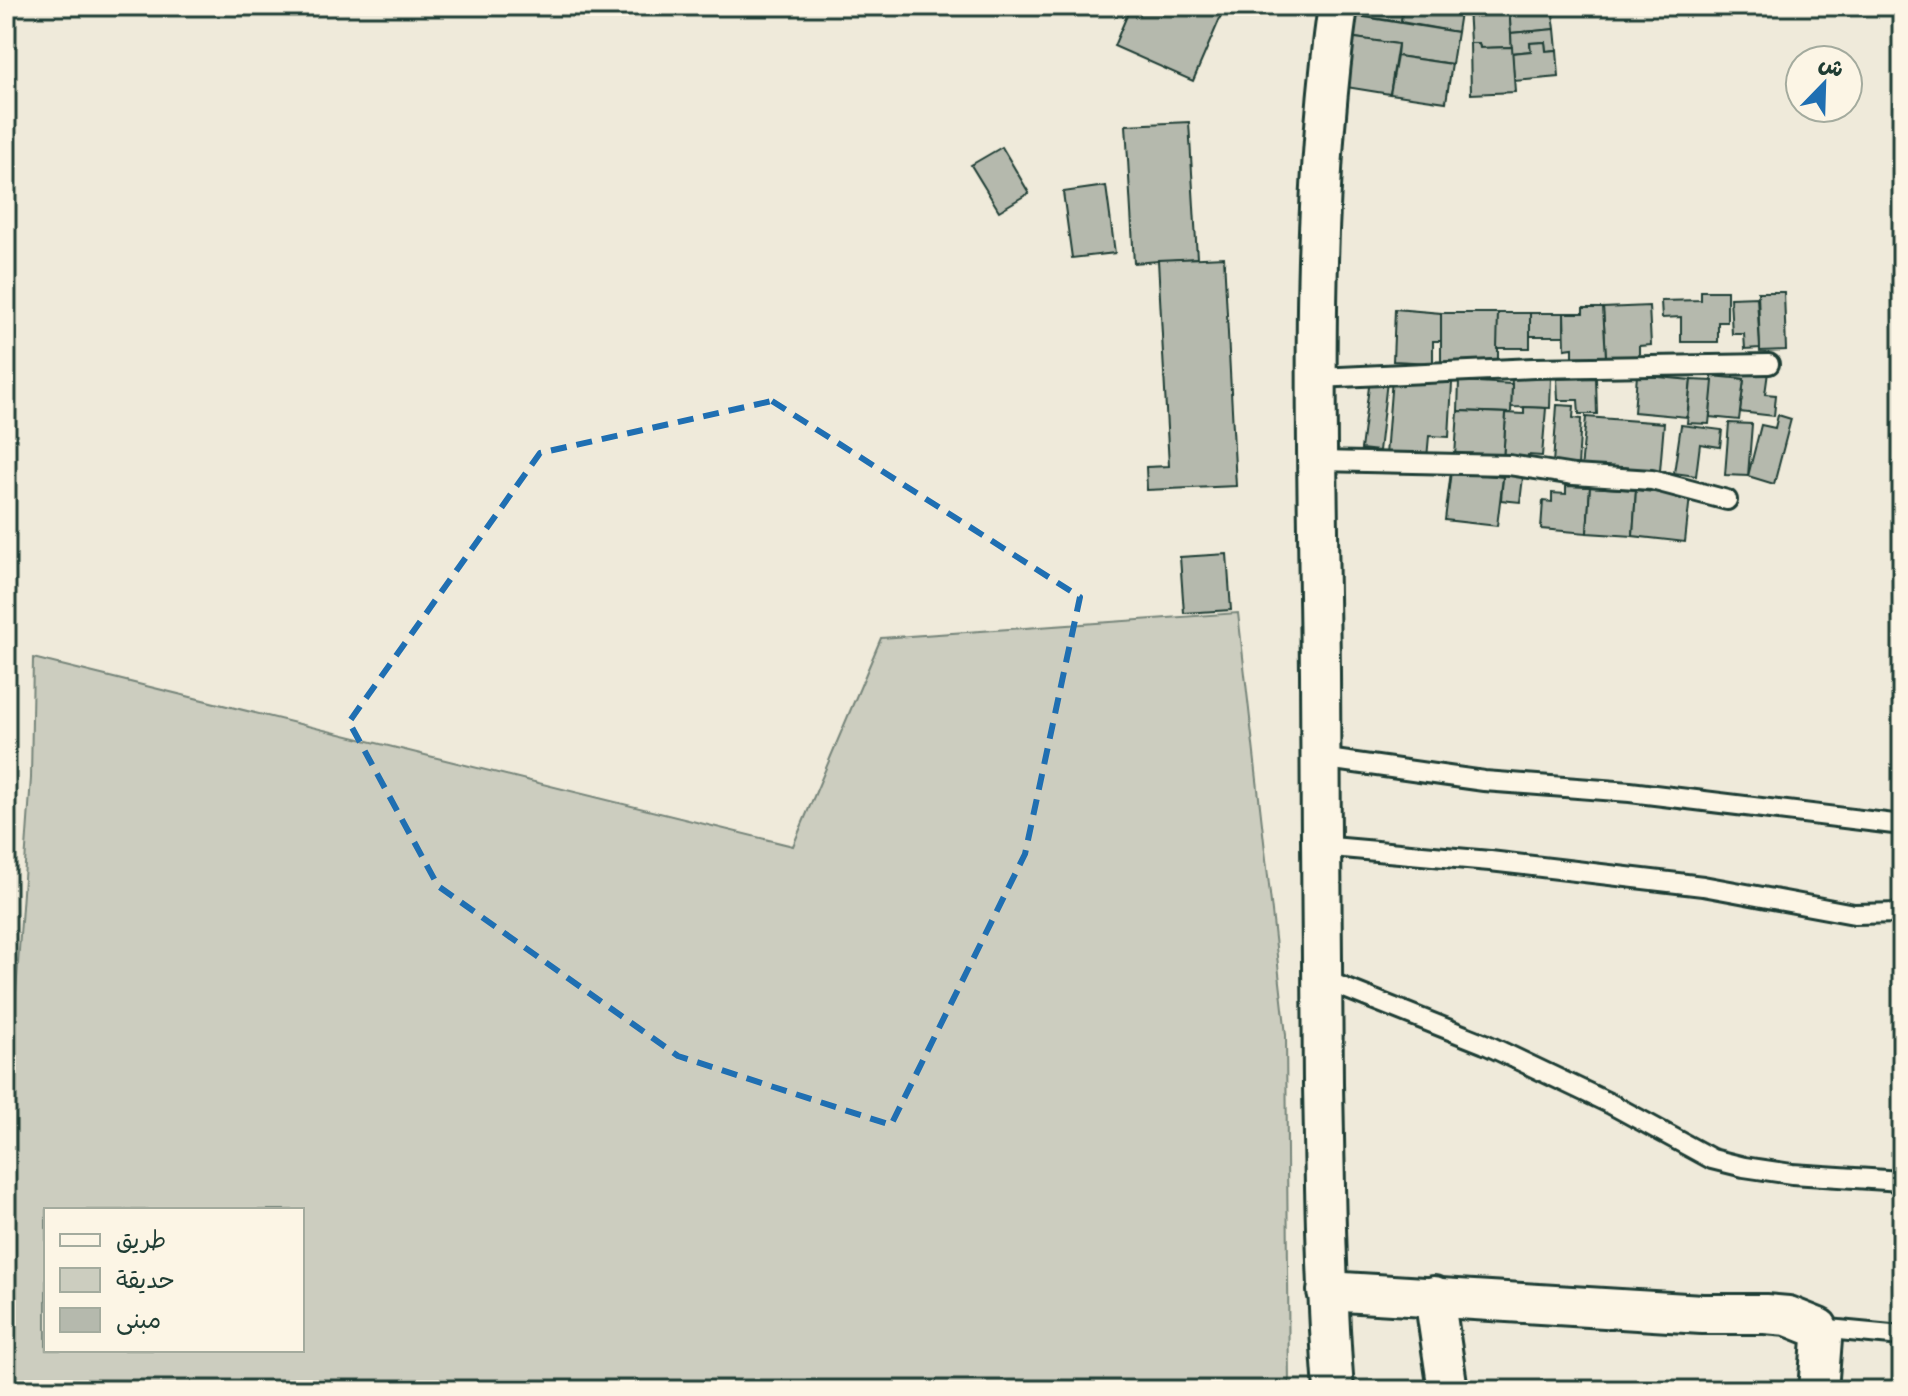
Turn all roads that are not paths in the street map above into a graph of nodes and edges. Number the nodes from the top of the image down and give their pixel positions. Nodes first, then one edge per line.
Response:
1 (1330, 8) edge
2 (1769, 364) dead end
3 (1318, 378) junction
4 (1318, 461) junction
5 (1727, 500) dead end
6 (1320, 758) junction
7 (1902, 825) edge
8 (1320, 846) junction
9 (1902, 913) edge
10 (1322, 979) junction
11 (1902, 1181) edge
12 (1327, 1291) junction
13 (1434, 1296) junction
14 (1818, 1328) junction
15 (1902, 1336) edge
16 (1334, 1390) edge
17 (1448, 1390) edge
18 (1818, 1390) edge

1 - 3 street
2 - 3 lane
3 - 4 street
4 - 5 lane
4 - 6 street
6 - 7 lane
6 - 8 street
8 - 9 lane
8 - 10 street
10 - 11 lane
10 - 12 street
12 - 13 street
12 - 16 street
13 - 14 street
13 - 17 street
14 - 15 lane
14 - 18 street

